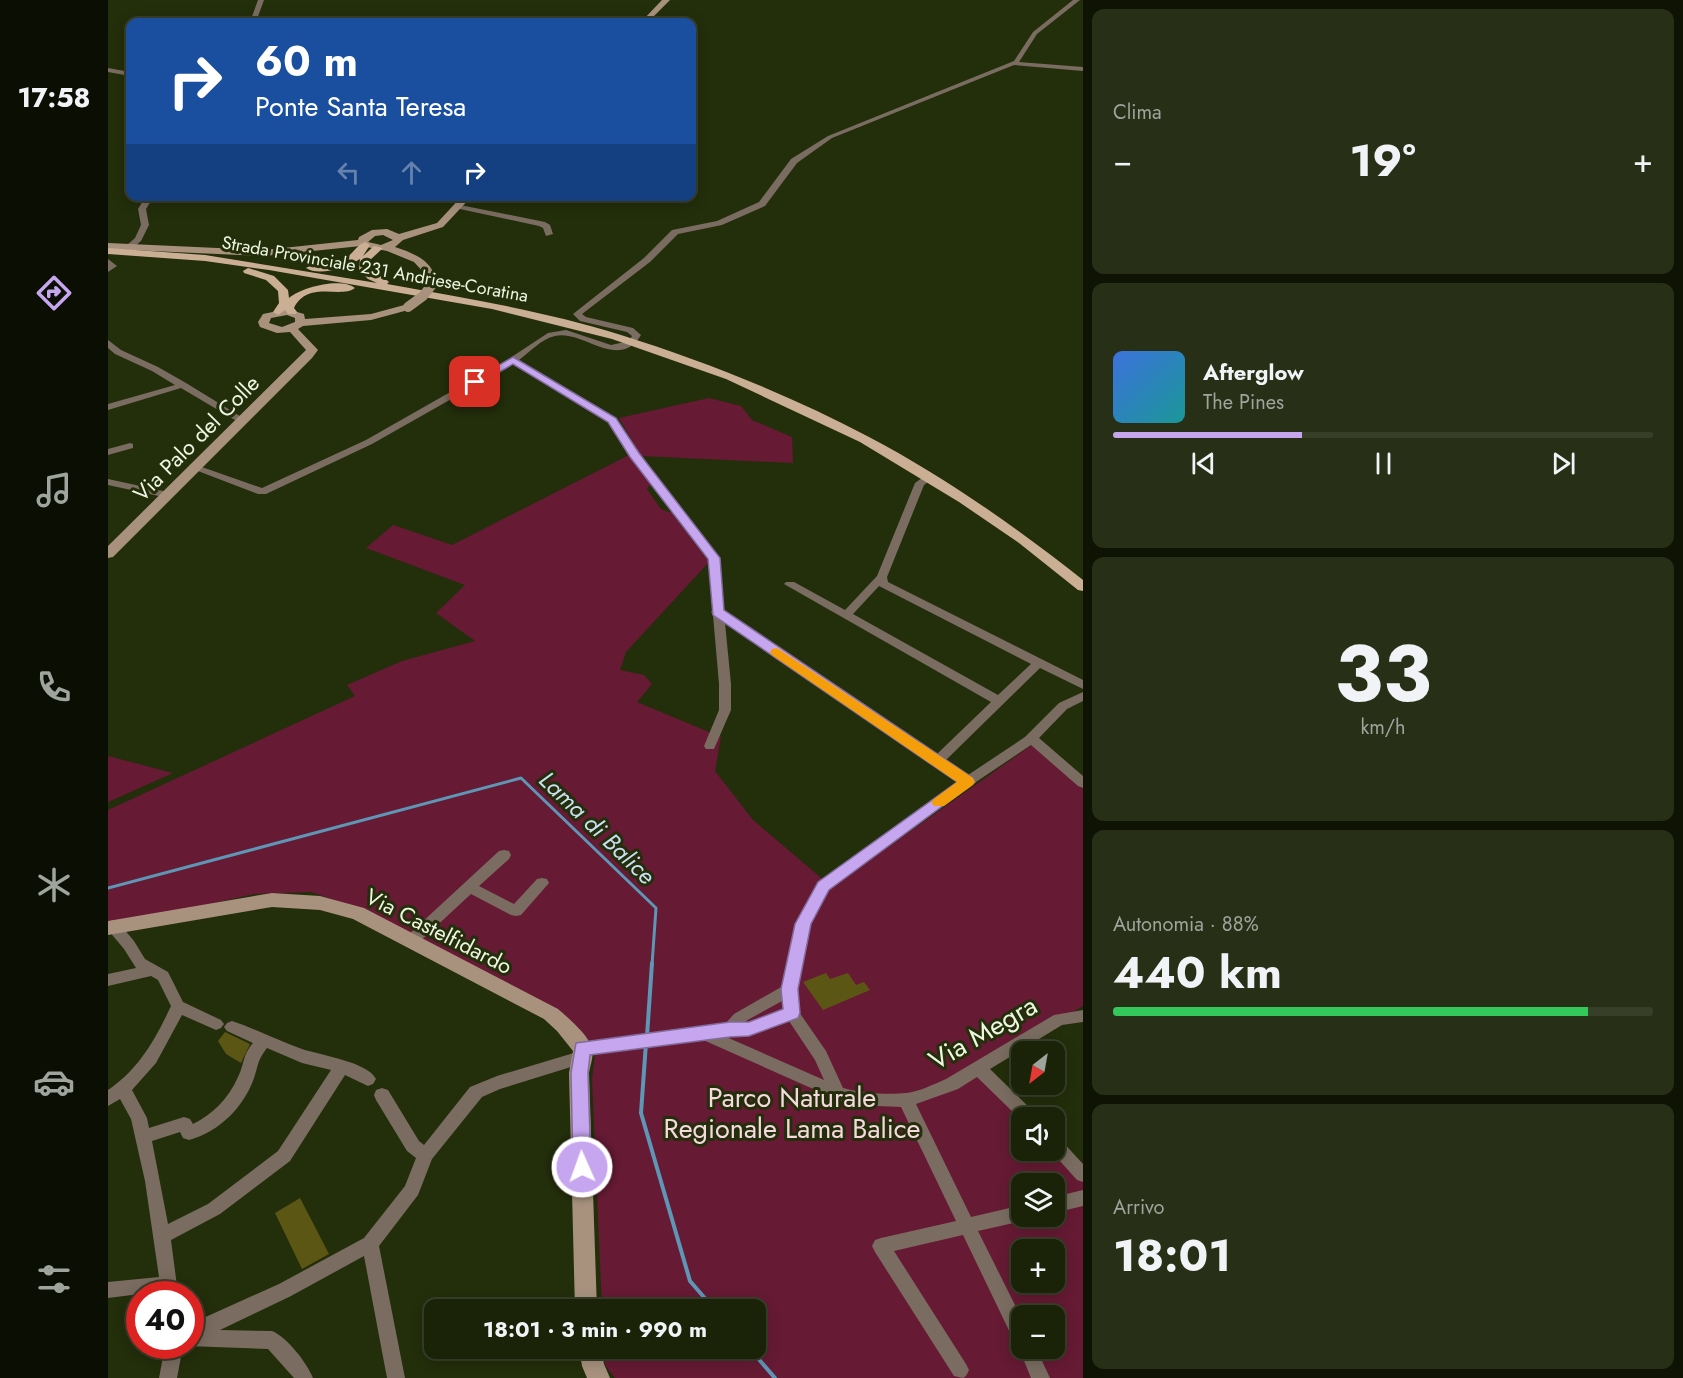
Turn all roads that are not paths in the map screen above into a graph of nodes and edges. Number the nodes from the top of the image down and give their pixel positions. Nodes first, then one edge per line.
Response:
1 (261, 0) edge
2 (666, 0) edge
3 (1077, 0) edge
4 (254, 18) edge
5 (648, 18) edge
6 (1014, 63) junction
7 (1083, 69) edge
8 (108, 70) edge
9 (126, 73) edge
10 (146, 201) edge
11 (463, 201) edge
12 (458, 206) junction
13 (549, 234) dead end
14 (395, 237) junction
15 (364, 242) junction
16 (131, 245) junction
17 (381, 248) junction
18 (110, 251) edge
19 (407, 255) junction
20 (135, 257) junction
21 (108, 261) edge
22 (108, 270) edge
23 (482, 309) junction
24 (513, 310) junction
25 (278, 312) junction
26 (295, 325) junction
27 (108, 343) edge
28 (632, 343) junction
29 (513, 360) junction
30 (183, 385) junction
31 (108, 406) edge
32 (243, 421) junction
33 (130, 446) dead end
34 (109, 449) edge
35 (195, 468) junction
36 (930, 477) junction
37 (108, 482) edge
38 (168, 495) junction
39 (108, 554) edge
40 (882, 577) junction
41 (790, 584) dead end
42 (1083, 587) edge
43 (717, 612) junction
44 (846, 615) junction
45 (1039, 663) junction
46 (1083, 686) edge
47 (1083, 696) edge
48 (999, 701) junction
49 (1031, 738) junction
50 (710, 746) dead end
51 (938, 761) junction
52 (968, 782) junction
53 (1083, 783) edge
54 (504, 855) dead end
55 (542, 882) dead end
56 (469, 887) junction
57 (110, 923) edge
58 (412, 940) junction
59 (158, 973) junction
60 (108, 980) edge
61 (790, 989) junction
62 (178, 1006) junction
63 (792, 1013) junction
64 (1083, 1016) edge
65 (216, 1024) dead end
66 (232, 1027) dead end
67 (730, 1029) junction
68 (704, 1034) junction
69 (264, 1040) junction
70 (585, 1051) junction
71 (342, 1066) junction
72 (979, 1068) junction
73 (368, 1079) dead end
74 (123, 1089) junction
75 (838, 1092) junction
76 (382, 1095) dead end
77 (108, 1099) edge
78 (906, 1100) junction
79 (1018, 1107) edge
80 (144, 1137) junction
81 (425, 1155) junction
82 (1065, 1156) edge
83 (1083, 1175) edge
84 (1083, 1198) edge
85 (1065, 1202) edge
86 (1011, 1216) edge
87 (966, 1226) junction
88 (162, 1236) junction
89 (370, 1244) junction
90 (167, 1281) edge
91 (108, 1290) edge
92 (126, 1290) edge
93 (586, 1299) edge
94 (1011, 1317) edge
95 (219, 1330) junction
96 (204, 1331) edge
97 (204, 1334) edge
98 (172, 1359) edge
99 (592, 1359) edge
100 (1032, 1359) edge
101 (960, 1370) dead end
102 (169, 1374) edge
103 (304, 1378) edge
104 (396, 1378) edge
105 (599, 1378) edge
106 (1041, 1378) edge

1 - 4 street
2 - 5 street
3 - 6 street
6 - 7 street
6 - 28 street
8 - 9 street
10 - 16 street
11 - 12 street
12 - 13 street
12 - 14 street
14 - 15 street
14 - 17 street
14 - 19 street
15 - 16 street
15 - 17 street
15 - 18 main road
16 - 18 street
17 - 19 street
17 - 24 main road
18 - 20 main road, Strada Provinciale 231 Andriese-Coratina
18 - 24 main road, Strada Provinciale 231 Andriese-Coratina
19 - 26 street, bridge
20 - 23 main road, Strada Provinciale 231 Andriese-Coratina
20 - 25 main road
21 - 22 street
23 - 26 main road
23 - 28 main road, Strada Provinciale 231 Andriese-Coratina
24 - 28 main road, Strada Provinciale 231 Andriese-Coratina
25 - 26 street
25 - 26 street
26 - 32 street, Via Palo del Colle
27 - 30 street
28 - 29 street
28 - 36 main road, Strada Provinciale 231 Andriese-Coratina
29 - 35 street
29 - 43 street
30 - 31 street
30 - 32 street
32 - 35 street, Via Palo del Colle
33 - 34 street
35 - 38 street, Via Palo del Colle
36 - 40 street
36 - 42 main road, Strada Provinciale 231 Andriese-Coratina
37 - 38 street
38 - 39 street, Via Palo del Colle
40 - 44 street
40 - 45 street
41 - 44 street
43 - 50 street
43 - 51 street
44 - 48 street
45 - 46 street
45 - 48 street
47 - 49 street
48 - 51 street
49 - 52 street
49 - 53 street
51 - 52 street
52 - 61 street
54 - 56 street
55 - 56 street
56 - 58 street
57 - 58 street, Via Castelfidardo
57 - 59 street
58 - 70 street, Via Castelfidardo
59 - 60 street
59 - 62 street
61 - 63 street
61 - 67 street
62 - 65 street
62 - 74 street
63 - 67 street
63 - 75 street
64 - 72 street, Via Megra
66 - 69 street
67 - 68 street
68 - 70 street
68 - 75 street, Via Megra
69 - 71 street
69 - 80 street
70 - 81 street
70 - 93 street
71 - 73 street
71 - 88 street
72 - 78 street, Via Megra
72 - 79 street
74 - 77 street
74 - 80 street
75 - 78 street, Via Megra
76 - 81 street
78 - 87 street
80 - 88 street
81 - 89 street
82 - 83 street
84 - 85 street
86 - 87 street
87 - 94 street
87 - 101 street
88 - 90 street
89 - 95 street
89 - 104 street
91 - 92 street
95 - 96 street
95 - 97 street
95 - 103 street
98 - 102 street
99 - 105 street
100 - 106 street

